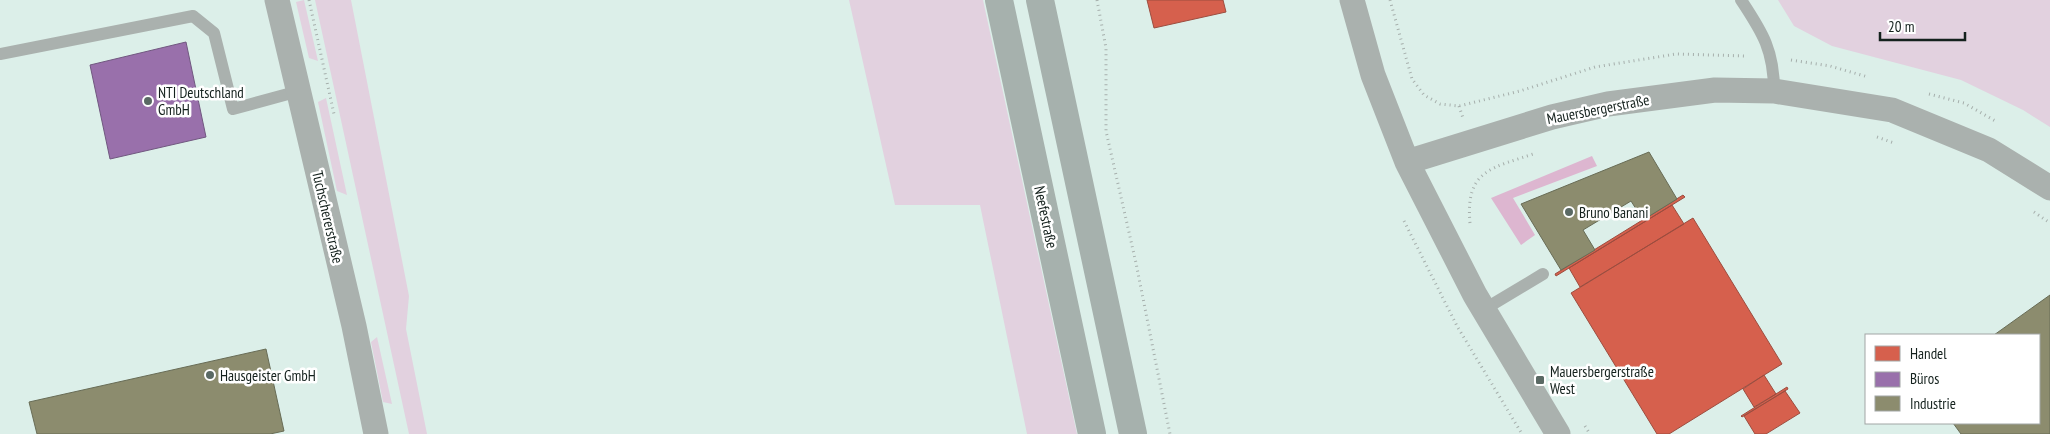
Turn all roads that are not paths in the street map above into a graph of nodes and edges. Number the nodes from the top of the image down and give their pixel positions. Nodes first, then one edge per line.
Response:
1 (278, 0) edge
2 (999, 0) edge
3 (1040, 0) edge
4 (1352, 0) edge
5 (1741, 0) edge
6 (0, 54) edge
7 (299, 91) junction
8 (1789, 95) junction
9 (1407, 162) junction
10 (2050, 188) edge
11 (1543, 274) dead end
12 (1483, 310) junction
13 (376, 434) edge
14 (1092, 434) edge
15 (1133, 434) edge
16 (1558, 434) edge

1 - 7 street, Tuchschererstraße
2 - 14 highway, Neefestraße
3 - 15 highway
4 - 9 street
5 - 8 lane
6 - 7 lane
7 - 13 street, Tuchschererstraße
8 - 9 street, Mauersbergerstraße
8 - 10 street, Mauersbergerstraße
9 - 12 street
11 - 12 lane
12 - 16 street

